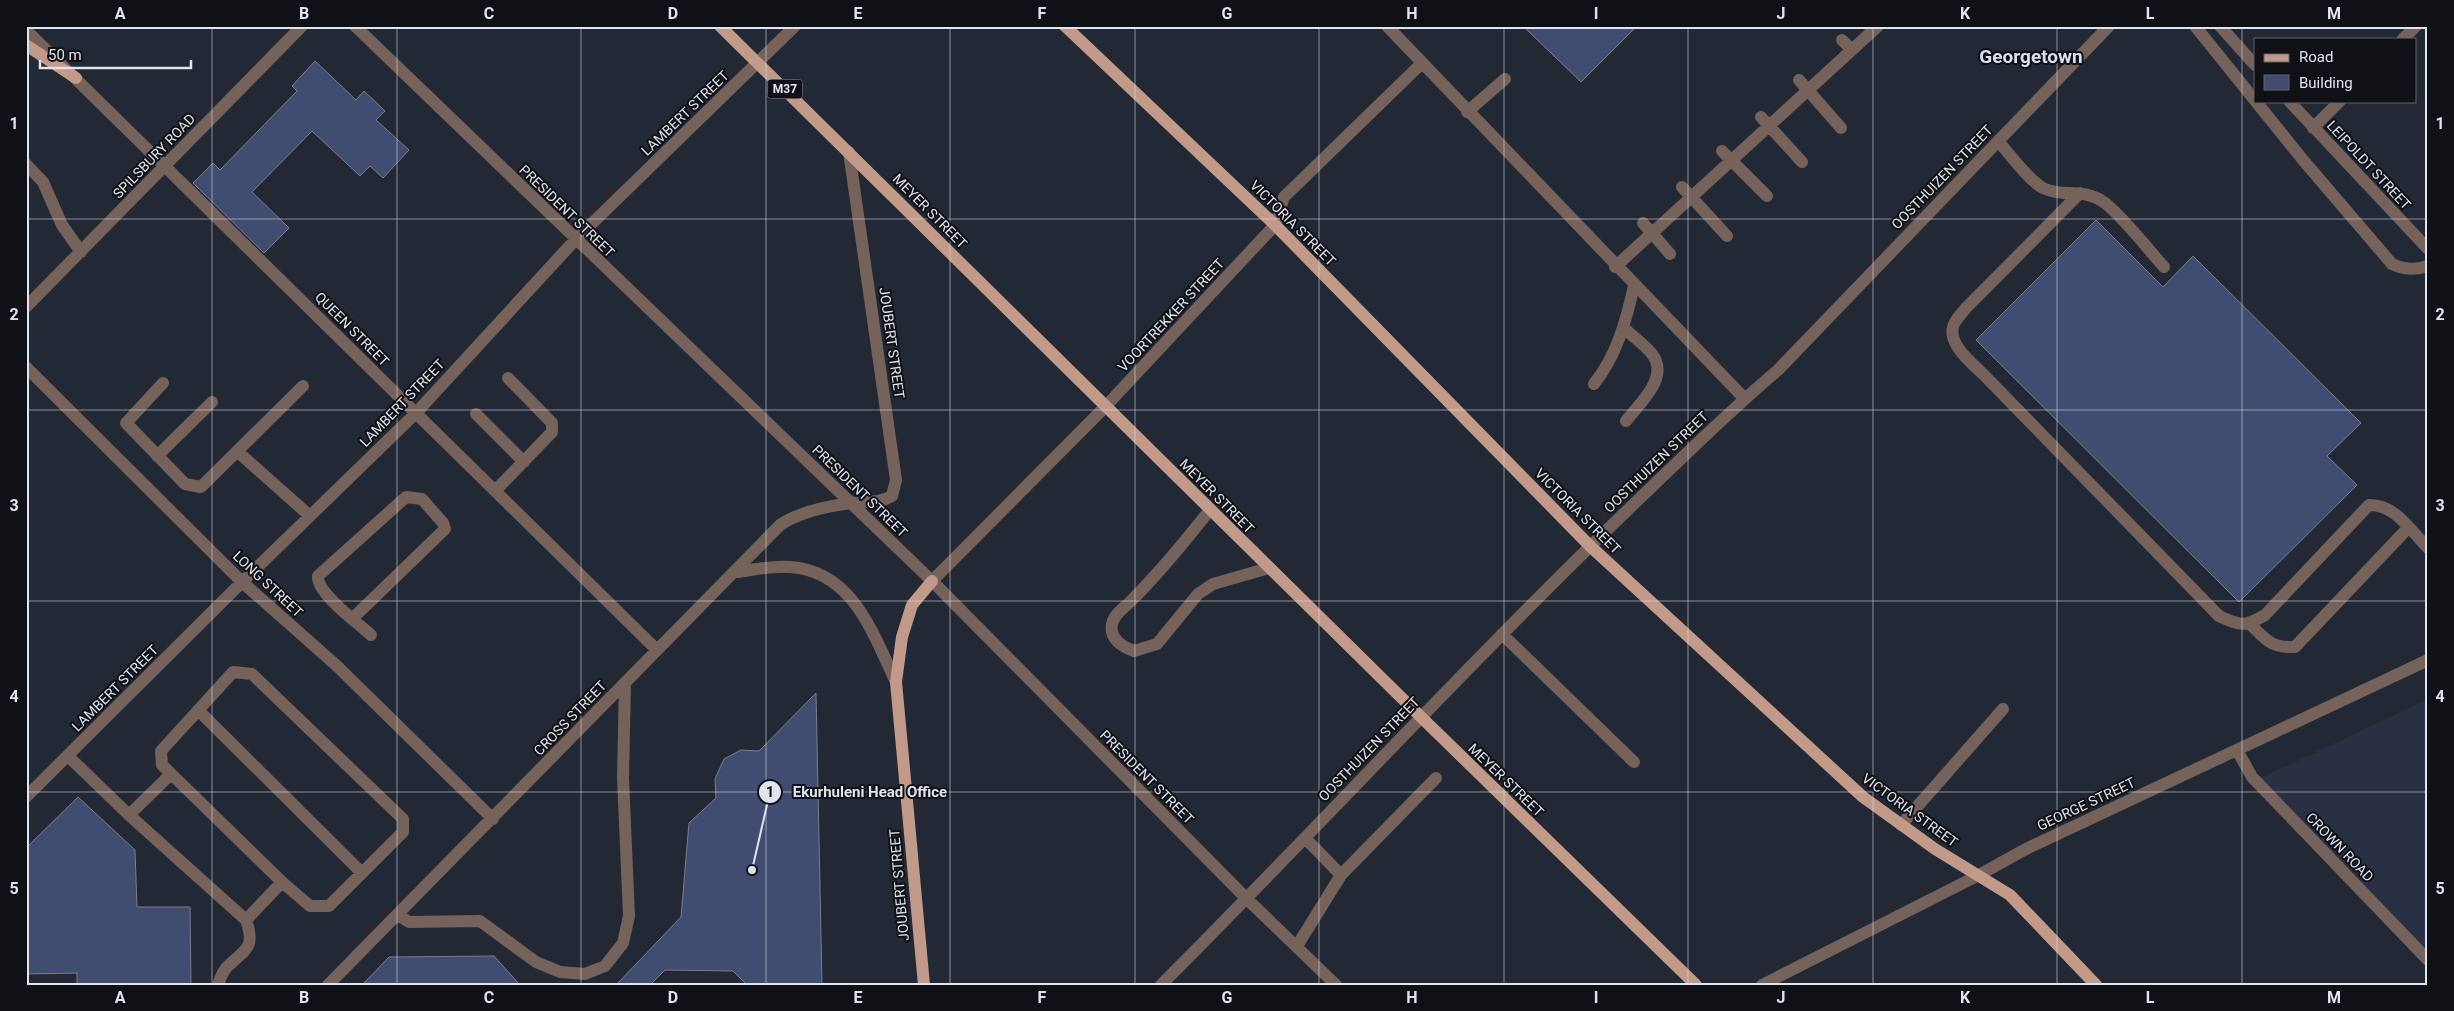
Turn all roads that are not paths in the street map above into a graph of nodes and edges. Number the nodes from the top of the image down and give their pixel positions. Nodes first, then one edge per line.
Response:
1 (302, 26) edge
2 (354, 26) edge
3 (720, 26) edge
4 (796, 26) edge
5 (1064, 26) edge
6 (1387, 26) edge
7 (1878, 26) edge
8 (2109, 26) edge
9 (2195, 26) edge
10 (2220, 26) edge
11 (2416, 26) edge
12 (26, 30) edge
13 (2405, 38) edge
14 (1842, 40) dead end
15 (26, 45) edge
16 (1852, 50) junction
17 (758, 62) junction
18 (1422, 64) junction
19 (2254, 64) edge
20 (76, 78) junction
21 (1505, 79) dead end
22 (1799, 80) dead end
23 (1807, 90) junction
24 (2254, 99) edge
25 (2256, 102) edge
26 (2290, 102) edge
27 (2339, 102) edge
28 (1467, 112) junction
29 (1765, 122) junction
30 (1841, 128) dead end
31 (2313, 128) junction
32 (1998, 141) junction
33 (1722, 151) dead end
34 (849, 152) junction
35 (1732, 162) junction
36 (1802, 162) dead end
37 (26, 164) edge
38 (165, 166) junction
39 (1682, 187) dead end
40 (2080, 193) junction
41 (1766, 196) dead end
42 (1692, 197) junction
43 (1643, 223) dead end
44 (1275, 225) junction
45 (1653, 233) junction
46 (1727, 236) dead end
47 (576, 240) junction
48 (2428, 249) edge
49 (81, 252) junction
50 (1670, 254) dead end
51 (2428, 266) edge
52 (1615, 267) junction
53 (2164, 267) dead end
54 (1634, 286) junction
55 (26, 307) edge
56 (1623, 327) junction
57 (26, 367) edge
58 (508, 378) dead end
59 (163, 383) dead end
60 (1594, 384) dead end
61 (303, 386) dead end
62 (1744, 398) junction
63 (212, 402) dead end
64 (1105, 406) junction
65 (416, 413) junction
66 (476, 414) dead end
67 (1626, 421) dead end
68 (238, 452) junction
69 (157, 456) junction
70 (524, 462) junction
71 (495, 491) junction
72 (851, 503) junction
73 (1210, 510) junction
74 (310, 516) junction
75 (2408, 528) junction
76 (1590, 546) junction
77 (2428, 548) edge
78 (1269, 568) junction
79 (737, 572) junction
80 (932, 581) junction
81 (242, 582) junction
82 (353, 618) junction
83 (2250, 624) junction
84 (1502, 634) junction
85 (371, 635) dead end
86 (657, 650) junction
87 (2428, 660) edge
88 (896, 682) junction
89 (625, 683) junction
90 (2003, 709) dead end
91 (198, 710) junction
92 (1420, 716) junction
93 (2237, 750) junction
94 (68, 756) junction
95 (1634, 762) dead end
96 (171, 774) junction
97 (1436, 778) dead end
98 (26, 798) edge
99 (129, 815) junction
100 (493, 819) junction
101 (1901, 825) junction
102 (1305, 838) junction
103 (362, 873) junction
104 (1979, 875) junction
105 (1340, 876) junction
106 (282, 882) junction
107 (1247, 899) junction
108 (398, 915) junction
109 (246, 920) junction
110 (1297, 946) junction
111 (2428, 960) edge
112 (218, 985) edge
113 (328, 985) edge
114 (924, 985) edge
115 (1161, 985) edge
116 (1336, 985) edge
117 (1696, 985) edge
118 (1762, 985) edge
119 (2096, 985) edge

1 - 38 street, SPILSBURY ROAD
2 - 47 street, PRESIDENT STREET
3 - 17 main road, MEYER STREET / M37
4 - 17 street, LAMBERT STREET
5 - 44 main road, VICTORIA STREET
6 - 18 street
7 - 16 street
8 - 32 street, OOSTHUIZEN STREET
9 - 24 street
10 - 19 street
11 - 13 street
12 - 20 street, QUEEN STREET
14 - 16 street
15 - 20 main road
16 - 23 street
17 - 34 main road, MEYER STREET / M37
17 - 47 street, LAMBERT STREET
18 - 28 street
18 - 44 street, VOORTREKKER STREET
20 - 38 street, QUEEN STREET
21 - 28 street
22 - 23 street
23 - 29 street
23 - 30 street
25 - 51 street
26 - 31 street, LEIPOLDT STREET
27 - 31 street
28 - 52 street
29 - 35 street
29 - 36 street
31 - 48 street, LEIPOLDT STREET
32 - 40 street
32 - 62 street, OOSTHUIZEN STREET
33 - 35 street
34 - 64 main road, MEYER STREET
34 - 72 street, JOUBERT STREET
35 - 41 street
35 - 42 street
37 - 49 street
38 - 49 street, SPILSBURY ROAD
38 - 65 street, QUEEN STREET
39 - 42 street
40 - 53 street
40 - 83 street
42 - 45 street
42 - 46 street
43 - 45 street
44 - 64 street, VOORTREKKER STREET
44 - 76 main road, VICTORIA STREET
45 - 50 street
45 - 52 street
47 - 65 street, LAMBERT STREET
47 - 72 street, PRESIDENT STREET
49 - 55 street, SPILSBURY ROAD
52 - 54 street
54 - 56 street
54 - 62 street
56 - 60 street
56 - 67 street
57 - 81 street, LONG STREET
58 - 70 street
59 - 69 street
61 - 68 street
62 - 76 street, OOSTHUIZEN STREET
63 - 69 street
64 - 73 main road, MEYER STREET
64 - 80 street, VOORTREKKER STREET
65 - 71 street, QUEEN STREET
65 - 74 street, LAMBERT STREET
66 - 70 street
68 - 69 street
68 - 74 street
70 - 71 street
71 - 86 street, QUEEN STREET
72 - 79 street, CROSS STREET
72 - 80 street, PRESIDENT STREET
73 - 78 main road, MEYER STREET
73 - 78 street
74 - 81 street, LAMBERT STREET
75 - 77 street
75 - 83 street
75 - 83 street
76 - 84 street, OOSTHUIZEN STREET
76 - 101 main road, VICTORIA STREET
78 - 92 main road, MEYER STREET
79 - 86 street, CROSS STREET
79 - 88 street
80 - 88 main road, JOUBERT STREET
80 - 107 street, PRESIDENT STREET
81 - 94 street, LAMBERT STREET
81 - 100 street, LONG STREET
82 - 82 street
82 - 85 street
84 - 92 street, OOSTHUIZEN STREET
84 - 95 street
86 - 89 street, CROSS STREET
87 - 93 street, GEORGE STREET
88 - 114 main road, JOUBERT STREET
89 - 100 street, CROSS STREET
89 - 108 street
90 - 101 street
91 - 96 street
91 - 103 street
91 - 103 street
92 - 102 street, OOSTHUIZEN STREET
92 - 117 main road, MEYER STREET
93 - 104 street, GEORGE STREET
93 - 111 street, CROWN ROAD
94 - 98 street, LAMBERT STREET
94 - 99 street
96 - 99 street
96 - 106 street
97 - 105 street
99 - 109 street
100 - 108 street, CROSS STREET
101 - 104 main road, VICTORIA STREET
102 - 105 street
102 - 107 street, OOSTHUIZEN STREET
103 - 106 street
104 - 118 street, GEORGE STREET
104 - 119 main road, VICTORIA STREET
105 - 110 street
106 - 109 street
107 - 110 street, PRESIDENT STREET
107 - 115 street, OOSTHUIZEN STREET
108 - 113 street, CROSS STREET
109 - 112 street
110 - 116 street, PRESIDENT STREET

